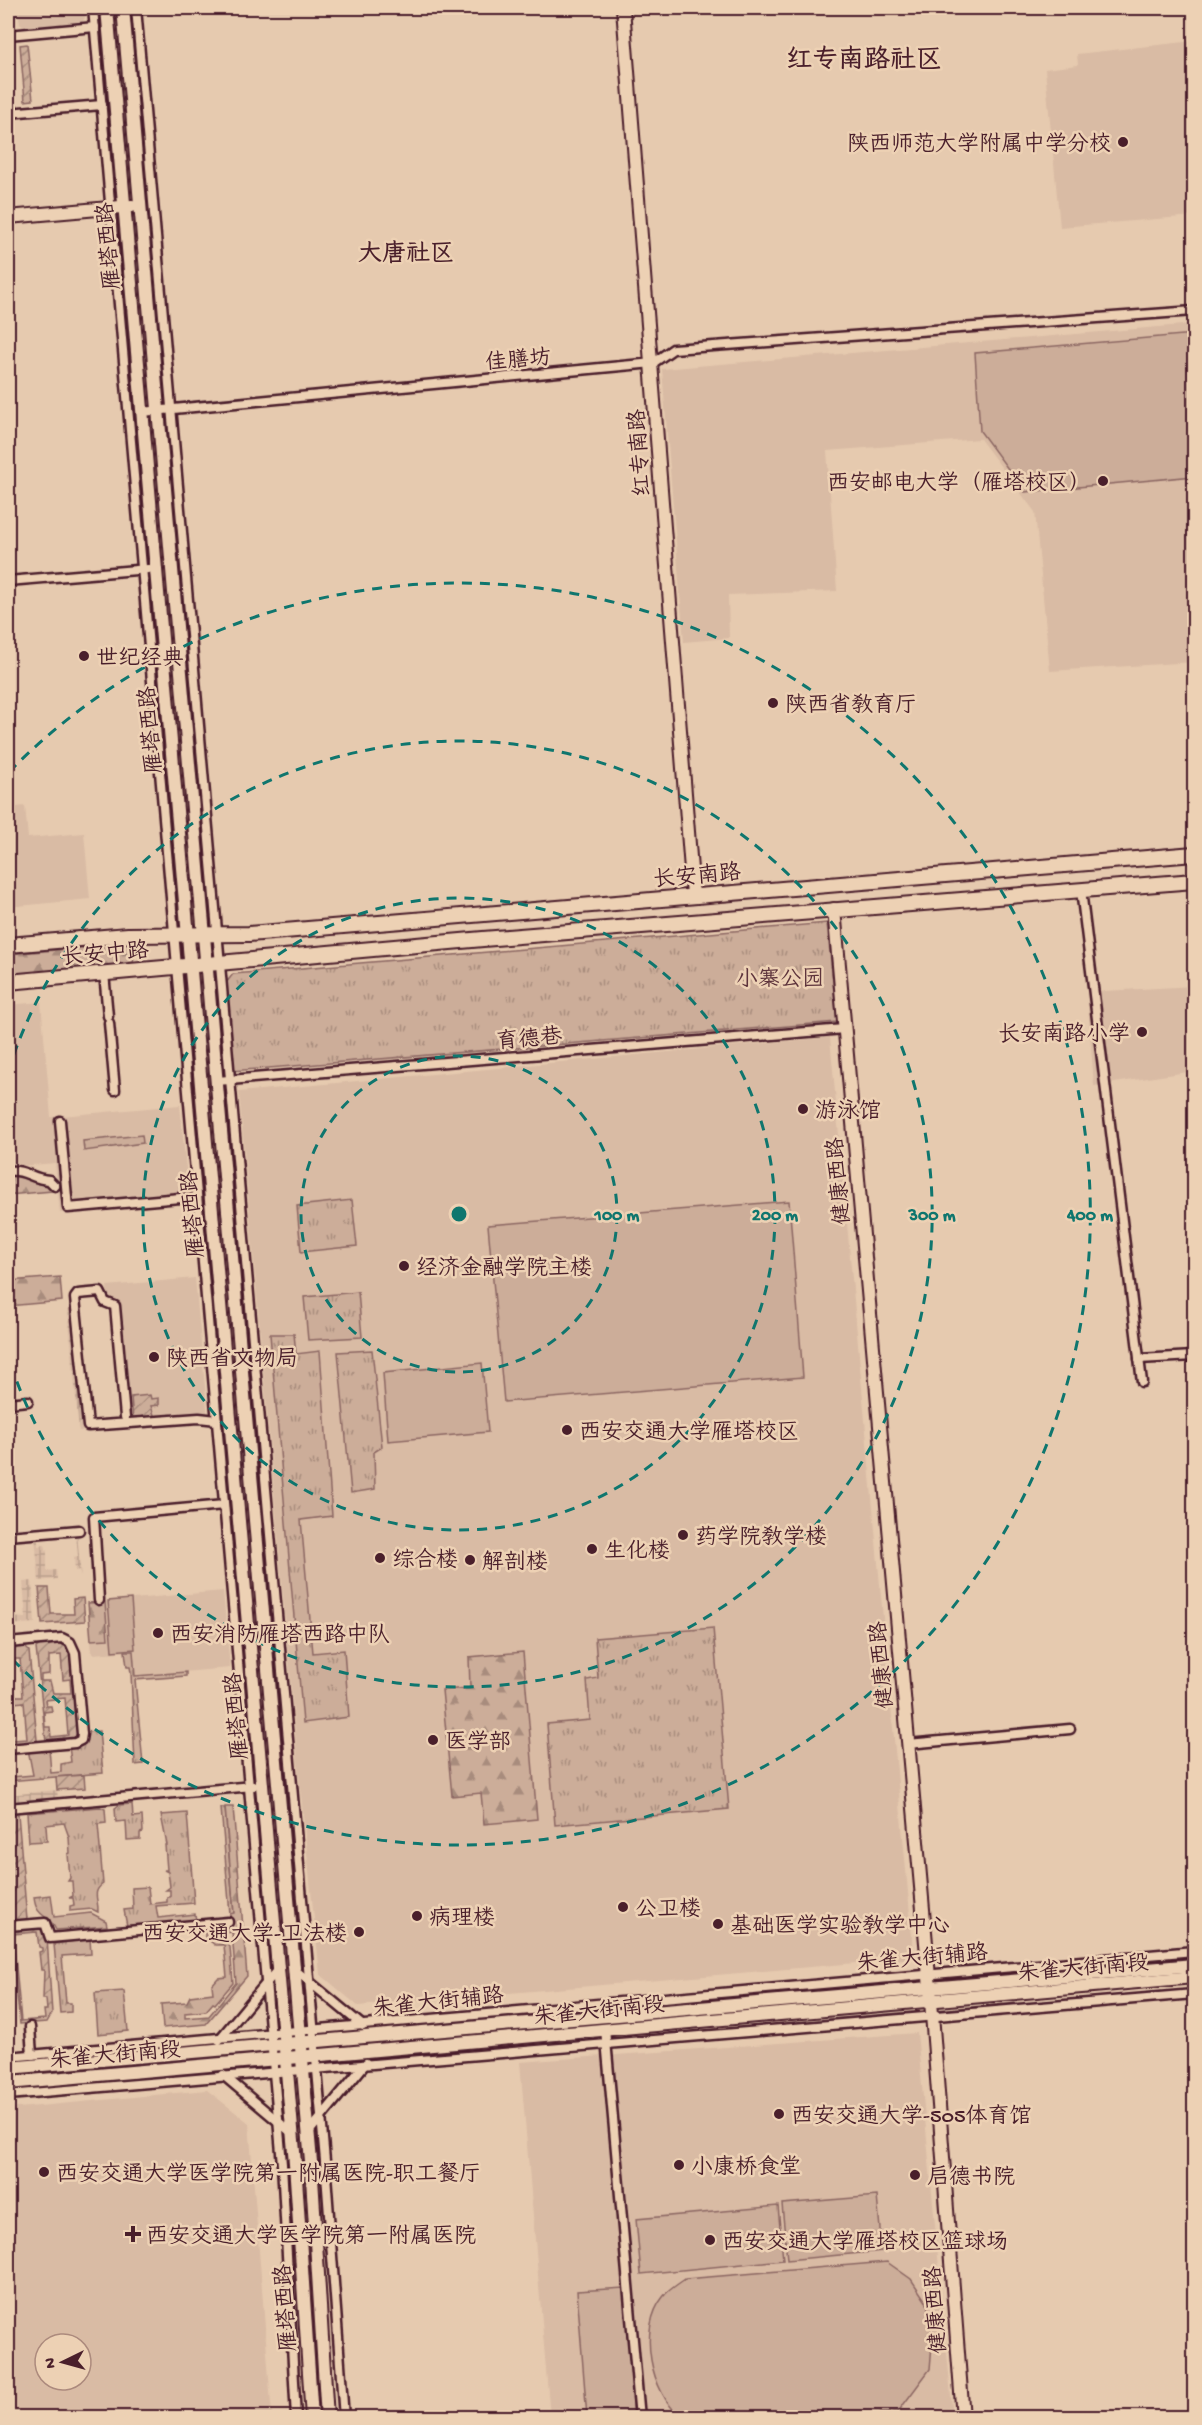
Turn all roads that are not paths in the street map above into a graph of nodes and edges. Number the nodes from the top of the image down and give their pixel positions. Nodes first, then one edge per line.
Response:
1 (93, 8) edge
2 (107, 8) edge
3 (123, 8) edge
4 (136, 8) edge
5 (623, 8) edge
6 (95, 27) junction
7 (8, 35) edge
8 (102, 105) junction
9 (8, 113) edge
10 (140, 205) junction
11 (124, 206) junction
12 (111, 207) junction
13 (8, 216) edge
14 (1194, 311) edge
15 (653, 363) junction
16 (171, 409) junction
17 (158, 410) junction
18 (142, 412) junction
19 (156, 568) junction
20 (142, 569) junction
21 (8, 581) edge
22 (1194, 854) edge
23 (1194, 881) edge
24 (1081, 890) junction
25 (693, 895) junction
26 (834, 909) junction
27 (181, 934) junction
28 (211, 934) junction
29 (8, 945) edge
30 (213, 963) junction
31 (184, 966) junction
32 (104, 974) junction
33 (8, 982) edge
34 (844, 1029) junction
35 (230, 1080) junction
36 (217, 1081) junction
37 (115, 1090) dead end
38 (60, 1121) dead end
39 (8, 1171) edge
40 (55, 1186) dead end
41 (197, 1200) junction
42 (1194, 1356) edge
43 (1139, 1359) junction
44 (1142, 1382) dead end
45 (28, 1401) dead end
46 (8, 1403) edge
47 (125, 1418) dead end
48 (217, 1420) junction
49 (224, 1505) junction
50 (79, 1530) dead end
51 (8, 1536) edge
52 (99, 1600) dead end
53 (8, 1643) edge
54 (1070, 1729) dead end
55 (908, 1744) junction
56 (8, 1749) edge
57 (262, 1786) junction
58 (249, 1787) junction
59 (8, 1808) edge
60 (228, 1922) dead end
61 (8, 1926) edge
62 (1194, 1952) edge
63 (1194, 1965) edge
64 (278, 1969) junction
65 (294, 1969) junction
66 (928, 1974) junction
67 (1194, 1977) edge
68 (309, 1981) junction
69 (266, 1984) junction
70 (930, 1994) junction
71 (1194, 1994) edge
72 (932, 2016) junction
73 (362, 2026) junction
74 (30, 2027) dead end
75 (604, 2029) junction
76 (314, 2036) junction
77 (375, 2036) junction
78 (300, 2037) junction
79 (221, 2038) junction
80 (284, 2038) junction
81 (271, 2039) junction
82 (606, 2044) junction
83 (210, 2051) junction
84 (376, 2051) junction
85 (32, 2055) junction
86 (8, 2057) edge
87 (316, 2062) junction
88 (303, 2063) junction
89 (365, 2064) junction
90 (212, 2065) junction
91 (287, 2065) junction
92 (273, 2066) junction
93 (8, 2068) edge
94 (224, 2076) junction
95 (8, 2083) edge
96 (8, 2095) edge
97 (321, 2117) junction
98 (278, 2122) junction
99 (309, 2132) junction
100 (293, 2134) junction
101 (296, 2418) edge
102 (312, 2418) edge
103 (327, 2418) edge
104 (344, 2418) edge
105 (640, 2418) edge
106 (963, 2418) edge

1 - 6 street
2 - 11 main road, 雁塔西路
3 - 10 main road, 雁塔西路
4 - 16 street
5 - 15 main road, 红专南路
6 - 7 street
6 - 8 street
8 - 9 street
8 - 12 street
10 - 11 main road
10 - 17 main road, 雁塔西路
11 - 12 main road
11 - 18 main road, 雁塔西路
12 - 13 main road
12 - 20 street
14 - 15 street, 佳膳坊
15 - 16 street, 佳膳坊
15 - 25 main road, 红专南路
16 - 17 street, 佳膳坊
16 - 28 street
17 - 18 street, 佳膳坊
17 - 28 main road, 雁塔西路
18 - 19 main road, 雁塔西路
19 - 20 street
19 - 27 main road, 雁塔西路
20 - 21 street
20 - 27 street
22 - 25 main road, 长安南路
23 - 24 main road, 长安南路
24 - 26 main road, 长安南路
24 - 43 street
25 - 28 main road, 长安南路
26 - 30 main road, 长安南路
26 - 34 main road, 健康西路
27 - 28 main road, 长安中路
27 - 29 main road, 长安中路
27 - 31 main road, 雁塔西路
28 - 30 main road, 雁塔西路
30 - 31 main road, 长安中路
30 - 35 street
30 - 36 main road, 雁塔西路
31 - 32 main road, 长安中路
31 - 41 street
31 - 57 main road, 雁塔西路
32 - 33 main road, 长安中路
32 - 37 street
34 - 35 street, 育德巷
34 - 55 main road, 健康西路
35 - 36 street, 育德巷
35 - 68 street
36 - 65 main road, 雁塔西路
38 - 41 street
39 - 40 street
41 - 48 street
42 - 43 street
43 - 44 street
45 - 46 street
47 - 48 street
48 - 49 street
49 - 52 street
49 - 58 street
50 - 51 street
53 - 56 street
54 - 55 street
55 - 66 main road, 健康西路
57 - 58 street
57 - 64 main road, 雁塔西路
58 - 59 street
58 - 69 street
60 - 61 street
62 - 66 street, 朱雀大街辅路
63 - 70 main road, 朱雀大街南段
64 - 69 street
64 - 80 main road, 雁塔西路
65 - 68 street
65 - 78 main road, 雁塔西路
66 - 70 main road, 健康西路
66 - 73 street, 朱雀大街辅路
67 - 70 main road, 朱雀大街南段
68 - 73 street
68 - 76 street
69 - 79 street
69 - 81 street
70 - 72 main road, 健康西路
70 - 75 main road, 朱雀大街南段
70 - 77 main road, 朱雀大街南段
71 - 72 street
72 - 82 street
72 - 106 main road, 健康西路
73 - 76 street, 朱雀大街辅路
73 - 77 street
74 - 85 street
75 - 82 street
75 - 84 main road, 朱雀大街南段
76 - 77 main road, 朱雀大街南段
76 - 78 main road, 朱雀大街南段
76 - 87 street
78 - 80 main road, 朱雀大街南段
78 - 88 main road, 雁塔西路
79 - 81 street
79 - 83 street
79 - 85 street
80 - 81 main road, 朱雀大街南段
80 - 91 main road, 雁塔西路
81 - 83 main road, 朱雀大街南段
81 - 92 street
82 - 89 street
82 - 105 street
83 - 93 main road, 朱雀大街南段
84 - 87 main road, 朱雀大街南段
84 - 89 street
85 - 86 street
87 - 88 main road, 朱雀大街南段
87 - 89 street
87 - 97 street
88 - 91 main road, 朱雀大街南段
88 - 99 main road, 雁塔西路
89 - 97 street
90 - 92 main road, 朱雀大街南段
90 - 94 street
90 - 95 main road, 朱雀大街南段
91 - 92 main road, 朱雀大街南段
91 - 100 main road, 雁塔西路
92 - 94 street
92 - 98 street
94 - 96 street
94 - 98 street
97 - 99 street
97 - 104 street
98 - 100 street
98 - 101 street
99 - 103 main road, 雁塔西路
100 - 102 main road, 雁塔西路

